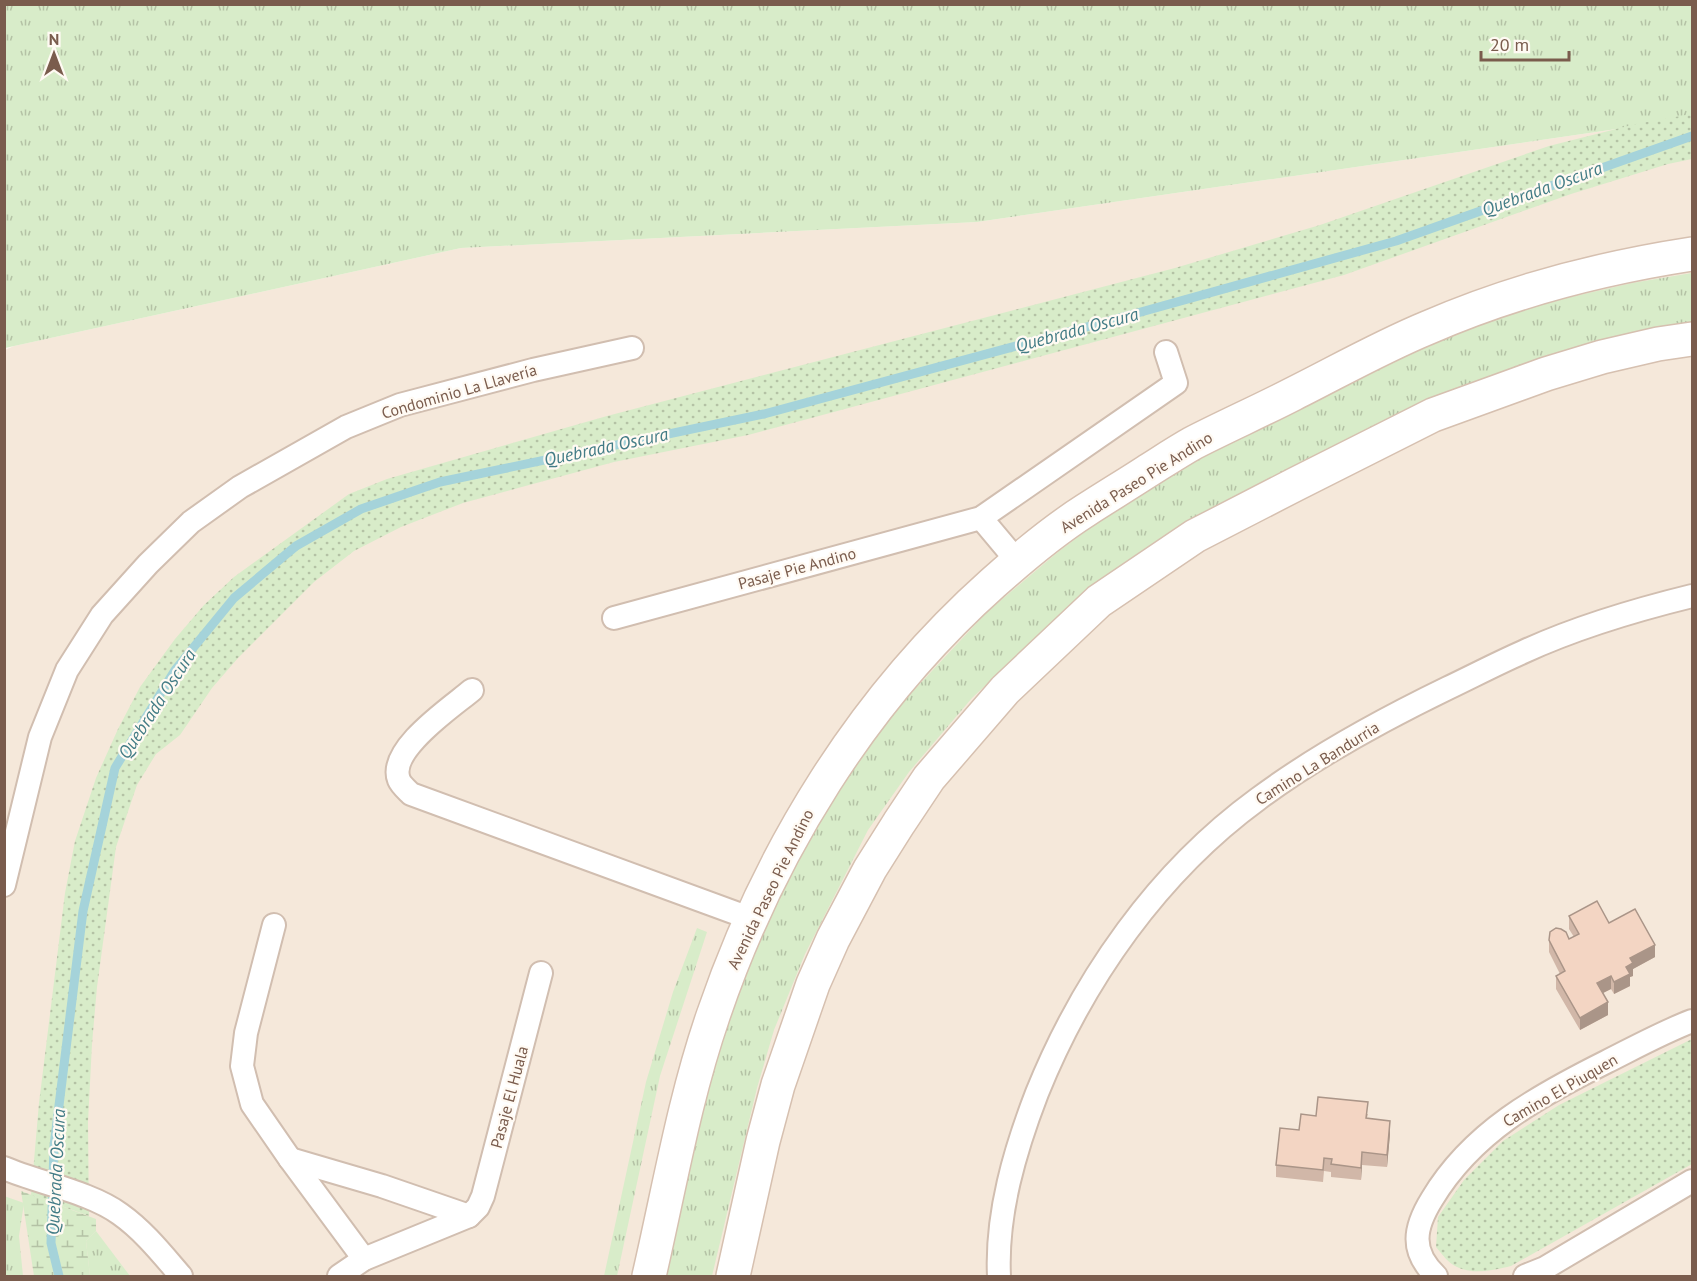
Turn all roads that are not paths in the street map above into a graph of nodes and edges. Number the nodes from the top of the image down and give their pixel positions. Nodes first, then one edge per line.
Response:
1 (1692, 254) edge
2 (1692, 339) edge
3 (632, 348) dead end
4 (1166, 352) dead end
5 (981, 518) junction
6 (1017, 561) junction
7 (1692, 596) edge
8 (614, 618) dead end
9 (472, 690) dead end
10 (4, 885) edge
11 (752, 919) junction
12 (274, 926) dead end
13 (541, 973) dead end
14 (1692, 1021) edge
15 (290, 1159) junction
16 (8, 1169) edge
17 (1692, 1181) edge
18 (469, 1216) junction
19 (364, 1259) junction
20 (181, 1276) edge
21 (339, 1276) edge
22 (649, 1276) edge
23 (733, 1276) edge
24 (999, 1276) edge
25 (1436, 1276) edge
26 (1525, 1276) edge

1 - 6 main road, Avenida Paseo Pie Andino
2 - 23 main road
3 - 10 street, Condominio La Llavería
4 - 5 street, Pasaje Pie Andino
5 - 6 street
5 - 8 street, Pasaje Pie Andino
6 - 11 main road, Avenida Paseo Pie Andino
7 - 24 street, Camino La Bandurria
9 - 11 street
11 - 22 main road, Avenida Paseo Pie Andino
12 - 15 street
13 - 18 street, Pasaje El Huala
14 - 25 street, Camino El Piuquen
15 - 18 street
15 - 19 street
16 - 20 street
17 - 26 street
18 - 19 street
19 - 21 street

